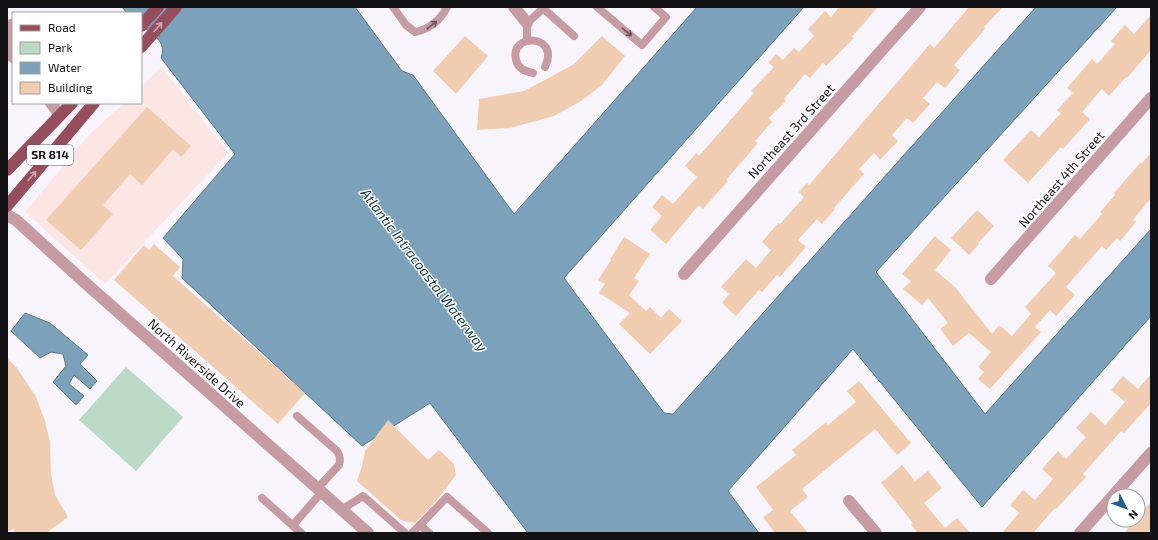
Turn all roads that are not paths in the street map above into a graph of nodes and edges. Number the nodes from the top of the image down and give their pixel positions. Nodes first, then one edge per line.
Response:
1 (158, 7) edge
2 (176, 7) edge
3 (393, 7) edge
4 (447, 7) edge
5 (514, 7) edge
6 (597, 7) edge
7 (654, 7) edge
8 (920, 7) edge
9 (544, 8) edge
10 (11, 23) dead end
11 (527, 23) junction
12 (142, 25) edge
13 (574, 36) dead end
14 (526, 41) junction
15 (142, 46) edge
16 (9, 53) edge
17 (545, 66) dead end
18 (533, 73) dead end
19 (1151, 98) edge
20 (52, 104) edge
21 (71, 104) edge
22 (93, 104) edge
23 (60, 115) junction
24 (7, 170) edge
25 (7, 206) edge
26 (7, 215) edge
27 (684, 274) dead end
28 (991, 279) dead end
29 (297, 416) dead end
30 (1151, 453) edge
31 (319, 491) junction
32 (262, 498) dead end
33 (849, 501) dead end
34 (341, 510) junction
35 (293, 525) junction
36 (420, 525) junction
37 (301, 533) edge
38 (368, 533) edge
39 (405, 533) edge
40 (412, 533) edge
41 (429, 533) edge
42 (488, 533) edge
43 (876, 533) edge
44 (1080, 533) edge

1 - 12 main road
15 -> 2 main road
3 -> 4 lane
5 - 11 street
6 -> 7 lane
8 - 27 street, Northeast 3rd Street
9 - 11 lane
9 - 13 lane
10 - 16 lane
11 - 14 lane
14 - 17 lane
14 - 18 lane
19 - 28 street, Northeast 4th Street
20 - 23 street
21 - 23 main road, SR 814
25 -> 22 main road, SR 814
23 - 24 main road, SR 814
26 - 31 street, North Riverside Drive
29 - 31 lane
30 - 44 street
31 - 34 street, North Riverside Drive
31 - 35 lane
32 - 35 lane
33 - 43 street
34 - 38 street, North Riverside Drive
34 - 39 lane
35 - 37 lane
36 - 40 lane
36 - 41 lane
36 - 42 lane

